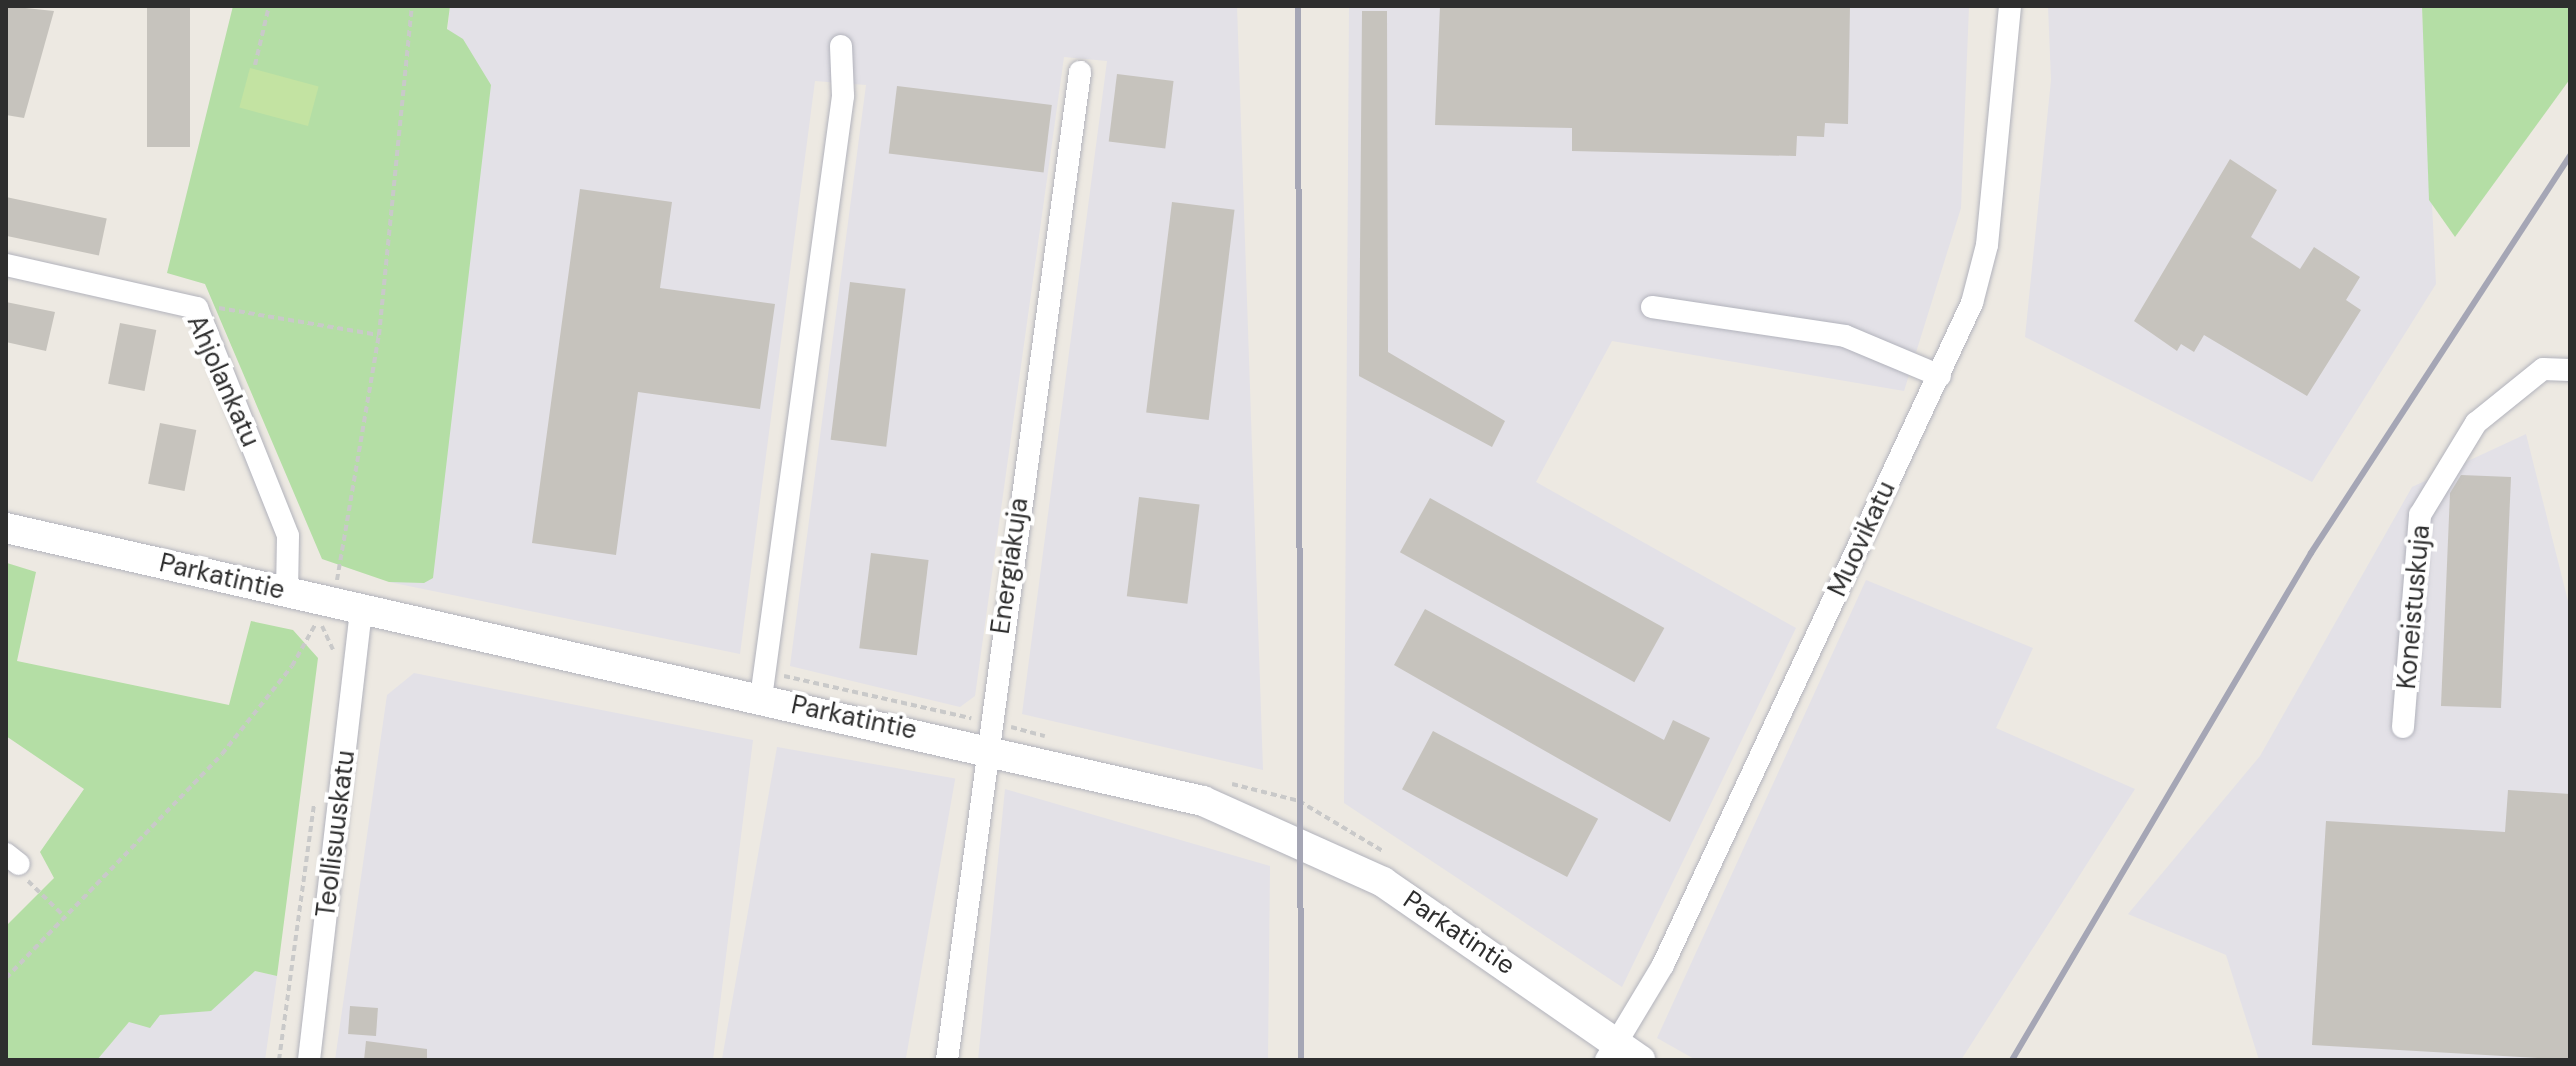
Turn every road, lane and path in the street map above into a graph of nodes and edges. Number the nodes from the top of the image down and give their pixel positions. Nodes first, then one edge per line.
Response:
1 (269, 6) edge
2 (412, 6) edge
3 (2010, 6) edge
4 (841, 46) dead end
5 (255, 65) dead end
6 (1080, 72) dead end
7 (6, 265) edge
8 (1652, 307) dead end
9 (197, 308) junction
10 (379, 335) junction
11 (2570, 370) edge
12 (1940, 376) junction
13 (6, 528) edge
14 (336, 582) dead end
15 (287, 591) junction
16 (361, 609) junction
17 (335, 657) dead end
18 (761, 698) junction
19 (2403, 727) dead end
20 (986, 747) junction
21 (316, 794) dead end
22 (13, 859) edge
23 (64, 916) junction
24 (6, 978) edge
25 (1621, 1054) edge
26 (279, 1060) edge
27 (309, 1060) edge
28 (947, 1060) edge

1 - 5 path
2 - 10 path
3 - 12 street, Muovikatu
4 - 18 street
6 - 20 street, Energiakuja
7 - 9 street, Ahjolankatu
8 - 12 street
9 - 10 path
9 - 15 street, Ahjolankatu
10 - 14 path
11 - 19 street, Koneistuskuja
12 - 25 street, Muovikatu
13 - 15 street, Parkatintie
15 - 16 street, Parkatintie
16 - 18 street, Parkatintie
16 - 27 street, Teollisuuskatu
17 - 23 path
18 - 20 street, Parkatintie
20 - 25 street, Parkatintie
20 - 28 street, Energiakuja
21 - 26 path
22 - 23 path
23 - 24 path

